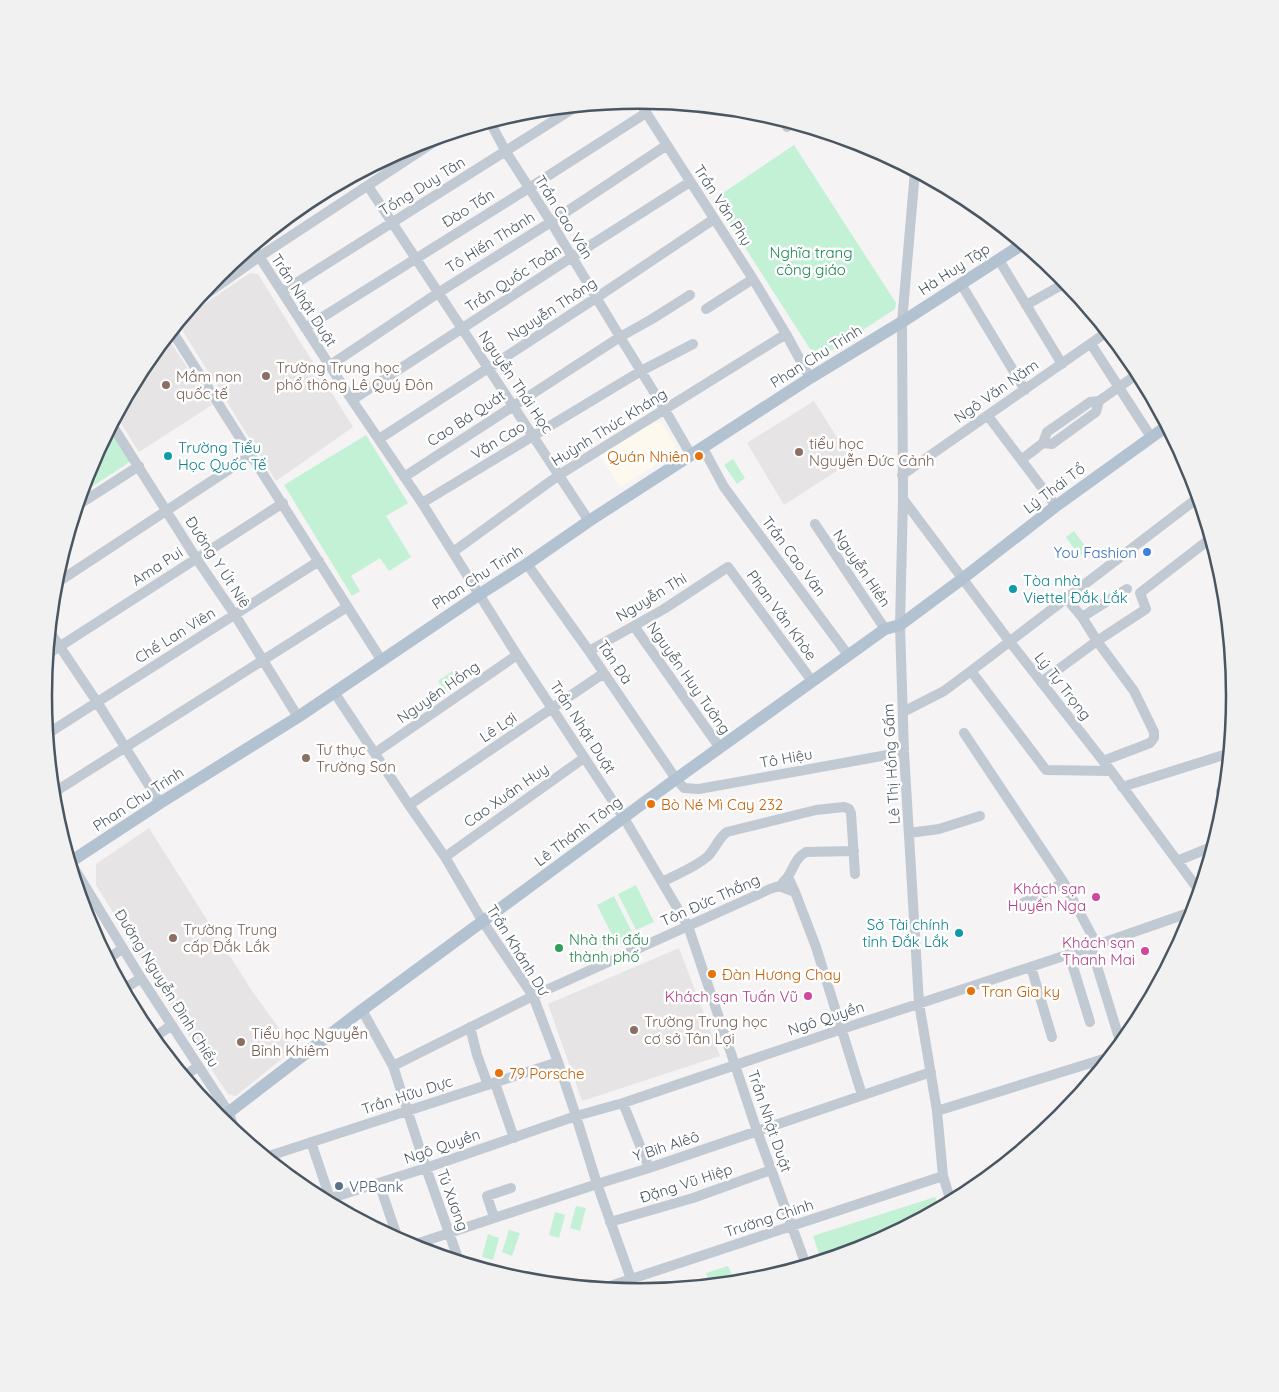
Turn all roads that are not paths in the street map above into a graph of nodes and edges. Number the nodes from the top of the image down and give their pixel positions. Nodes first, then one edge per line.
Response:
1 (644, 109) edge
2 (646, 113) junction
3 (566, 114) edge
4 (493, 128) edge
5 (667, 145) junction
6 (506, 152) junction
7 (417, 153) edge
8 (914, 178) edge
9 (690, 182) junction
10 (368, 186) junction
11 (529, 188) junction
12 (714, 219) junction
13 (392, 222) junction
14 (551, 222) junction
15 (1018, 247) edge
16 (256, 252) edge
17 (259, 257) junction
18 (572, 257) junction
19 (416, 259) junction
20 (998, 260) junction
21 (753, 279) junction
22 (222, 283) edge
23 (962, 284) junction
24 (1060, 286) edge
25 (282, 292) junction
26 (438, 293) junction
27 (690, 295) dead end
28 (596, 298) junction
29 (1026, 305) junction
30 (706, 308) dead end
31 (902, 322) junction
32 (305, 328) junction
33 (463, 329) junction
34 (786, 334) junction
35 (1102, 335) edge
36 (176, 337) edge
37 (620, 337) junction
38 (693, 344) dead end
39 (1090, 344) junction
40 (1062, 364) junction
41 (329, 366) junction
42 (488, 368) junction
43 (641, 371) junction
44 (1133, 377) edge
45 (810, 378) junction
46 (1119, 387) junction
47 (1024, 390) junction
48 (352, 400) junction
49 (513, 405) junction
50 (665, 410) junction
51 (988, 416) junction
52 (1162, 429) edge
53 (116, 431) edge
54 (534, 436) junction
55 (1151, 437) junction
56 (379, 439) junction
57 (703, 448) junction
58 (251, 455) junction
59 (691, 456) junction
60 (1021, 460) junction
61 (139, 466) junction
62 (559, 475) junction
63 (902, 475) junction
64 (404, 477) junction
65 (87, 499) edge
66 (903, 499) junction
67 (1193, 502) edge
68 (283, 503) junction
69 (422, 503) junction
70 (1056, 506) junction
71 (167, 511) junction
72 (589, 521) junction
73 (815, 524) dead end
74 (1205, 542) edge
75 (452, 552) junction
76 (196, 558) junction
77 (319, 561) junction
78 (527, 564) junction
79 (728, 567) joint
80 (65, 578) edge
81 (962, 579) junction
82 (1127, 589) dead end
83 (480, 594) junction
84 (1066, 598) junction
85 (347, 607) junction
86 (235, 615) junction
87 (1082, 617) junction
88 (900, 625) junction
89 (634, 626) junction
90 (885, 629) junction
91 (56, 641) edge
92 (1098, 641) junction
93 (1010, 642) junction
94 (60, 647) junction
95 (55, 650) edge
96 (589, 651) junction
97 (517, 655) junction
98 (848, 655) junction
99 (264, 660) junction
100 (382, 661) junction
101 (971, 671) junction
102 (604, 673) junction
103 (812, 681) junction
104 (1040, 682) junction
105 (334, 692) junction
106 (97, 702) junction
107 (553, 707) junction
108 (903, 712) junction
109 (298, 717) junction
110 (54, 730) edge
111 (964, 733) dead end
112 (125, 747) junction
113 (720, 748) junction
114 (904, 752) junction
115 (375, 753) junction
116 (1223, 755) edge
117 (584, 758) junction
118 (1103, 761) junction
119 (1111, 771) junction
120 (676, 779) junction
121 (1122, 787) junction
122 (60, 788) edge
123 (160, 802) junction
124 (409, 805) junction
125 (980, 816) dead end
126 (624, 818) junction
127 (909, 834) junction
128 (1206, 849) edge
129 (854, 851) junction
130 (445, 857) junction
131 (76, 858) edge
132 (1176, 860) junction
133 (855, 874) dead end
134 (788, 878) junction
135 (662, 882) junction
136 (1064, 883) junction
137 (84, 884) edge
138 (1195, 885) edge
139 (778, 886) junction
140 (795, 892) junction
141 (1019, 905) dead end
142 (1184, 914) edge
143 (483, 922) junction
144 (688, 926) junction
145 (1094, 946) junction
146 (123, 948) junction
147 (1069, 954) junction
148 (113, 956) edge
149 (1031, 967) junction
150 (141, 978) junction
151 (129, 986) edge
152 (533, 996) junction
153 (919, 1003) junction
154 (362, 1010) junction
155 (1090, 1022) dead end
156 (172, 1025) junction
157 (470, 1028) junction
158 (842, 1029) junction
159 (160, 1034) edge
160 (1118, 1035) edge
161 (1052, 1037) dead end
162 (1099, 1060) edge
163 (558, 1062) junction
164 (735, 1065) junction
165 (198, 1066) junction
166 (393, 1066) junction
167 (190, 1072) edge
168 (931, 1072) junction
169 (492, 1084) junction
170 (862, 1095) junction
171 (623, 1103) junction
172 (220, 1107) edge
173 (407, 1111) junction
174 (937, 1111) junction
175 (227, 1114) edge
176 (576, 1116) junction
177 (756, 1131) junction
178 (514, 1138) junction
179 (310, 1142) junction
180 (273, 1155) edge
181 (426, 1168) junction
182 (649, 1168) junction
183 (771, 1170) junction
184 (944, 1176) junction
185 (379, 1183) junction
186 (597, 1184) junction
187 (511, 1188) dead end
188 (326, 1192) edge
189 (949, 1194) edge
190 (337, 1198) edge
191 (494, 1217) junction
192 (610, 1222) junction
193 (792, 1226) junction
194 (394, 1229) edge
195 (450, 1232) junction
196 (423, 1241) edge
197 (457, 1254) edge
198 (804, 1259) edge
199 (631, 1279) junction
200 (620, 1282) edge

1 - 2 street, Trần Văn Phụ
2 - 5 street, Trần Văn Phụ
2 - 11 street, Đào Tấn
3 - 6 street, Tống Duy Tân
4 - 6 street, Trần Cao Vân
5 - 9 street, Trần Văn Phụ
5 - 14 street, Tô Hiến Thành
6 - 11 street, Trần Cao Vân
6 - 13 street, Tống Duy Tân
7 - 10 street
8 - 31 street, Lê Thị Hồng Gấm
9 - 12 street, Trần Văn Phụ
9 - 18 street, Trần Quốc Toản
10 - 13 street, Nguyễn Thái Học
10 - 17 street
11 - 14 street, Trần Cao Vân
11 - 19 street, Đào Tấn
12 - 21 street, Trần Văn Phụ
12 - 28 street, Nguyễn Thông
13 - 19 street, Nguyễn Thái Học
13 - 25 street, Tống Duy Tân
14 - 18 street, Trần Cao Vân
14 - 26 street, Tô Hiến Thành
15 - 20 main road, Hà Huy Tập
16 - 17 street, Trần Nhật Duật
17 - 22 street
17 - 25 street, Trần Nhật Duật
18 - 28 street, Trần Cao Vân
18 - 33 street, Trần Quốc Toản
19 - 26 street, Nguyễn Thái Học
19 - 32 street, Đào Tấn
20 - 23 main road, Hà Huy Tập
20 - 29 street
21 - 30 street
21 - 34 street, Trần Văn Phụ
23 - 31 main road, Hà Huy Tập
23 - 47 street
24 - 29 street
25 - 32 street, Trần Nhật Duật
26 - 33 street, Nguyễn Thái Học
26 - 41 street, Tô Hiến Thành
27 - 37 street, Cao Bá Quát
28 - 37 street, Trần Cao Vân
28 - 42 street, Nguyễn Thông
29 - 40 street
31 - 45 main road, Phan Chu Trinh
31 - 63 street, Lê Thị Hồng Gấm
32 - 41 street, Trần Nhật Duật
33 - 42 street, Nguyễn Thái Học
33 - 48 street, Trần Quốc Toản
34 - 45 street, Trần Văn Phụ
34 - 50 street, Huỳnh Thúc Kháng
35 - 39 street, Ngô Văn Năm
36 - 58 street
37 - 43 street, Trần Cao Vân
37 - 49 street, Cao Bá Quát
38 - 43 street, Văn Cao
39 - 40 street, Ngô Văn Năm
39 - 46 street
40 - 47 street, Ngô Văn Năm
41 - 48 street, Trần Nhật Duật
42 - 49 street, Nguyễn Thái Học
42 - 56 street, Nguyễn Thông
43 - 50 street, Trần Cao Vân
43 - 54 street, Văn Cao
44 - 46 street
45 - 57 main road, Phan Chu Trinh
46 - 55 street
46 - 60 street
47 - 51 street, Ngô Văn Năm
48 - 56 street, Trần Nhật Duật
49 - 54 street, Nguyễn Thái Học
49 - 64 street, Cao Bá Quát
50 - 59 street, Trần Cao Vân
50 - 62 street, Huỳnh Thúc Kháng
51 - 60 street
51 - 63 street, Ngô Văn Năm
52 - 55 main road, Lý Thái Tổ
53 - 61 street, Đường Y Út Niê
54 - 62 street, Nguyễn Thái Học
54 - 69 street, Văn Cao
55 - 70 main road, Lý Thái Tổ
56 - 64 street, Trần Nhật Duật
57 - 59 main road, Phan Chu Trinh
57 - 98 street, Trần Cao Vân
58 - 68 street
58 - 71 street
59 - 72 main road, Phan Chu Trinh
60 - 70 street
61 - 65 street
61 - 71 street, Đường Y Út Niê
62 - 72 street, Nguyễn Thái Học
62 - 75 street, Huỳnh Thúc Kháng
63 - 66 street, Lê Thị Hồng Gấm
64 - 69 street, Trần Nhật Duật
66 - 81 street, Lý Tự Trọng
66 - 88 street, Lê Thị Hồng Gấm
67 - 84 street
68 - 76 street, Ama Pui
68 - 77 street
69 - 75 street, Trần Nhật Duật
70 - 81 main road, Lý Thái Tổ
71 - 76 street, Đường Y Út Niê
71 - 80 street
72 - 78 main road, Phan Chu Trinh
73 - 90 street, Nguyễn Hiền
74 - 92 street
75 - 83 street, Trần Nhật Duật
76 - 86 street, Đường Y Út Niê
76 - 94 street, Ama Pui
77 - 85 street
77 - 86 street, Chế Lan Viên
78 - 83 main road, Phan Chu Trinh
78 - 96 street, Tản Đà
79 - 89 street, Nguyễn Thi
79 - 103 street, Phan Văn Khòe
81 - 88 main road, Lê Thánh Tông
81 - 93 street, Lý Tự Trọng
82 - 87 street
83 - 97 street, Trần Nhật Duật
83 - 100 main road, Phan Chu Trinh
84 - 87 street
84 - 93 street
85 - 99 street
85 - 100 street
86 - 99 street, Đường Y Út Niê
86 - 106 street, Chế Lan Viên
87 - 92 street
88 - 90 main road, Lê Thánh Tông
88 - 108 street, Lê Thị Hồng Gấm
89 - 96 street, Nguyễn Thi
89 - 113 street, Nguyễn Huy Tưởng
90 - 98 main road, Lê Thánh Tông
91 - 94 street
92 - 104 street
92 - 118 street
93 - 101 street
93 - 104 street, Lý Tự Trọng
94 - 95 street, Ama Pui
94 - 106 street
96 - 102 street, Tản Đà
97 - 107 street, Trần Nhật Duật
97 - 115 street, Nguyên Hồng
98 - 103 main road, Lê Thánh Tông
99 - 109 street, Đường Y Út Niê
99 - 112 street
100 - 105 main road, Phan Chu Trinh
101 - 108 street
101 - 119 street
102 - 107 street, Lê Lợi
102 - 120 street, Tản Đà
103 - 113 main road, Lê Thánh Tông
104 - 118 street, Lý Tự Trọng
105 - 109 main road, Phan Chu Trinh
105 - 115 street, Trần Khánh Dư
106 - 110 street, Chế Lan Viên
106 - 112 street
107 - 117 street, Trần Nhật Duật
107 - 124 street, Lê Lợi
108 - 114 street, Lê Thị Hồng Gấm
109 - 123 main road, Phan Chu Trinh
111 - 136 street
112 - 122 street
112 - 123 street
113 - 120 main road, Lê Thánh Tông
114 - 120 street, Tô Hiệu
114 - 127 street, Lê Thị Hồng Gấm
115 - 124 street, Trần Khánh Dư
116 - 121 street
117 - 126 street, Trần Nhật Duật
117 - 130 street, Cao Xuân Huy
118 - 119 street, Lý Tự Trọng
119 - 121 street, Lý Tự Trọng
120 - 126 main road, Lê Thánh Tông
121 - 132 street, Lý Tự Trọng
123 - 131 main road, Phan Chu Trinh
124 - 130 street, Trần Khánh Dư
125 - 127 street
126 - 135 street, Trần Nhật Duật
126 - 143 main road, Lê Thánh Tông
127 - 153 street, Lê Thị Hồng Gấm
128 - 132 street
129 - 133 street
129 - 134 street
129 - 135 street
130 - 143 street, Trần Khánh Dư
132 - 138 street, Lý Tự Trọng
134 - 139 street
134 - 140 street
135 - 144 street, Trần Nhật Duật
136 - 141 street
136 - 145 street
137 - 146 street, Đường Nguyễn Đình Chiểu
139 - 140 street, Tôn Đức Thắng
139 - 144 street, Tôn Đức Thắng
140 - 158 street
142 - 145 street, Ngô Quyền
143 - 152 street, Trần Khánh Dư
143 - 154 main road, Lê Thánh Tông
144 - 152 street, Tôn Đức Thắng
144 - 164 street, Trần Nhật Duật
145 - 147 street, Ngô Quyền
145 - 160 street
146 - 148 street
146 - 150 street, Đường Nguyễn Đình Chiểu
147 - 149 street, Ngô Quyền
147 - 155 street
149 - 153 street, Ngô Quyền
149 - 161 street
150 - 151 street
150 - 156 street, Đường Nguyễn Đình Chiểu
152 - 157 street, Tôn Đức Thắng
152 - 163 street, Trần Khánh Dư
153 - 158 street, Ngô Quyền
153 - 168 street, Lê Thị Hồng Gấm
154 - 166 street, Tú Xương
154 - 175 main road, Lê Thánh Tông
156 - 159 street
156 - 165 street, Đường Nguyễn Đình Chiểu
157 - 166 street, Tôn Đức Thắng
157 - 169 street
158 - 164 street, Ngô Quyền
158 - 170 street
162 - 174 street
163 - 169 street, Trần Hữu Dực
163 - 176 street, Trần Khánh Dư
164 - 171 street, Ngô Quyền
164 - 177 street, Trần Nhật Duật
165 - 167 street
165 - 172 street, Đường Nguyễn Đình Chiểu
166 - 173 street, Tú Xương
168 - 170 street, Y Bih Alêô
168 - 174 street, Lê Thị Hồng Gấm
169 - 173 street, Trần Hữu Dực
169 - 178 street
170 - 177 street, Y Bih Alêô
171 - 176 street, Ngô Quyền
171 - 182 street
173 - 179 street, Trần Hữu Dực
173 - 181 street, Tú Xương
174 - 184 street, Lê Thị Hồng Gấm
176 - 178 street, Ngô Quyền
176 - 186 street, Trần Khánh Dư
177 - 182 street, Y Bih Alêô
177 - 183 street, Trần Nhật Duật
178 - 181 street, Ngô Quyền
179 - 180 street, Trần Hữu Dực
179 - 188 street
181 - 185 street, Ngô Quyền
181 - 195 street, Tú Xương
182 - 186 street, Y Bih Alêô
183 - 192 street, Đặng Vũ Hiệp
183 - 193 street, Trần Nhật Duật
184 - 189 street, Lê Thị Hồng Gấm
184 - 193 street, Trường Chinh
185 - 190 street, Ngô Quyền
185 - 194 street
186 - 191 street, Y Bih Alêô
186 - 192 street, Trần Khánh Dư
187 - 191 street
191 - 195 street, Y Bih Alêô
192 - 199 street, Trần Khánh Dư
193 - 198 street, Trần Nhật Duật
193 - 199 street, Trường Chinh
195 - 196 street, Y Bih Alêô
195 - 197 street, Tú Xương
199 - 200 street, Trường Chinh

